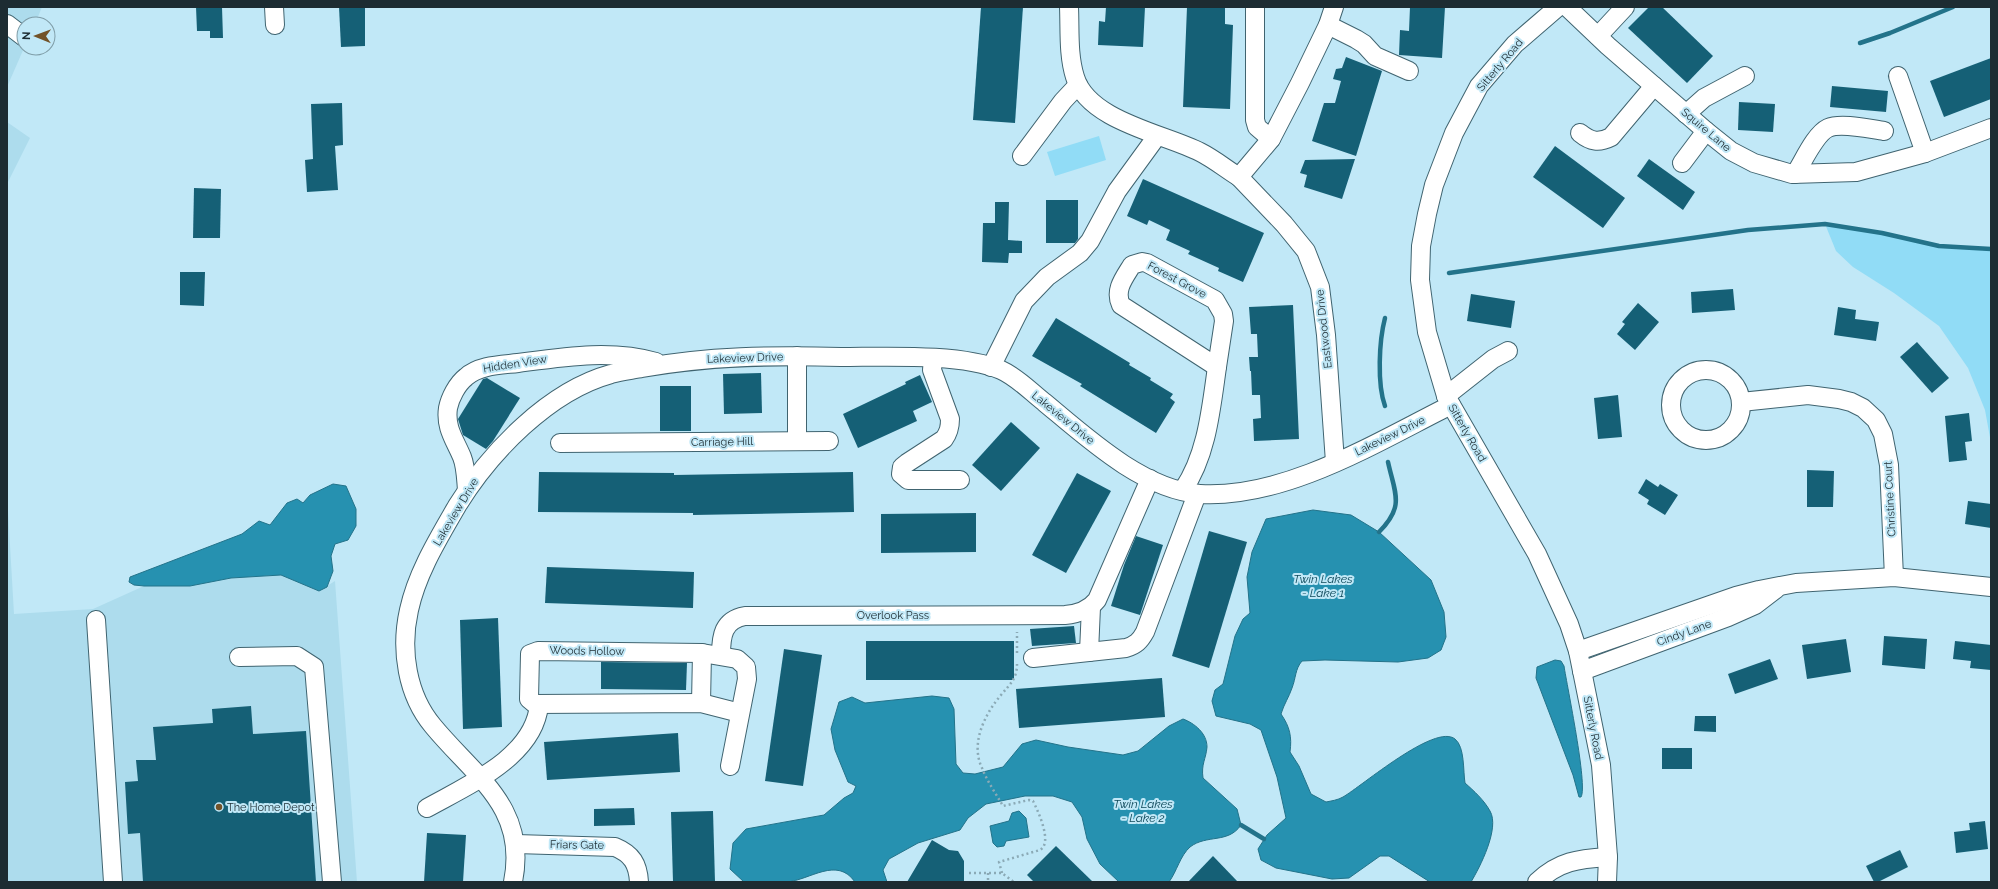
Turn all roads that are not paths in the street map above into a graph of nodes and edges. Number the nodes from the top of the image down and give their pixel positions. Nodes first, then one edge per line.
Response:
1 (274, 7) edge
2 (1069, 7) edge
3 (1256, 7) edge
4 (1334, 7) edge
5 (1558, 7) edge
6 (1567, 7) edge
7 (1625, 7) edge
8 (7, 24) edge
9 (1328, 24) junction
10 (274, 25) dead end
11 (16, 31) edge
12 (1598, 36) junction
13 (1409, 71) dead end
14 (1745, 76) dead end
15 (1898, 76) dead end
16 (1078, 85) junction
17 (1654, 86) junction
18 (1686, 114) junction
19 (1991, 128) edge
20 (1706, 131) junction
21 (1884, 131) dead end
22 (1580, 133) dead end
23 (1158, 136) junction
24 (1271, 139) junction
25 (1925, 153) junction
26 (1022, 156) dead end
27 (1682, 163) dead end
28 (1795, 174) junction
29 (1239, 177) junction
30 (1508, 351) dead end
31 (797, 356) junction
32 (933, 359) junction
33 (662, 364) junction
34 (991, 367) junction
35 (1217, 367) junction
36 (1448, 400) junction
37 (1741, 402) dead end
38 (797, 441) junction
39 (829, 441) dead end
40 (560, 443) dead end
41 (1335, 462) junction
42 (1150, 479) junction
43 (960, 480) dead end
44 (467, 490) junction
45 (1190, 492) junction
46 (1894, 577) junction
47 (1780, 586) junction
48 (1991, 587) edge
49 (1091, 607) junction
50 (96, 620) dead end
51 (1578, 651) junction
52 (1089, 652) junction
53 (702, 653) junction
54 (721, 655) junction
55 (239, 657) dead end
56 (1033, 658) dead end
57 (1582, 671) junction
58 (701, 703) junction
59 (539, 705) junction
60 (740, 713) junction
61 (730, 766) dead end
62 (482, 778) junction
63 (427, 808) dead end
64 (516, 844) junction
65 (1608, 857) junction
66 (113, 882) edge
67 (332, 882) edge
68 (513, 882) edge
69 (639, 882) edge
70 (1537, 882) edge
71 (1607, 882) edge

1 - 10 street
2 - 16 street, Eastwood Drive
3 - 24 street
4 - 9 street
5 - 36 street, Sitterly Road
6 - 12 street, Squire Lane
7 - 12 street
8 - 11 street
9 - 13 street
9 - 24 street
12 - 17 street, Squire Lane
14 - 18 street
15 - 25 street
16 - 23 street, Eastwood Drive
16 - 26 street
17 - 18 street, Squire Lane
17 - 22 street
18 - 20 street, Squire Lane
19 - 25 street, Squire Lane
20 - 27 street
20 - 28 street, Squire Lane
21 - 28 street
23 - 29 street, Eastwood Drive
23 - 34 street
24 - 29 street
25 - 28 street, Squire Lane
29 - 41 street, Eastwood Drive
30 - 36 street, Lakeview Drive
31 - 32 street, Lakeview Drive
31 - 33 street, Lakeview Drive
31 - 38 street
32 - 34 street, Lakeview Drive
32 - 43 street
33 - 44 street, Lakeview Drive
33 - 44 street, Hidden View
34 - 42 street, Lakeview Drive
35 - 35 street, Forest Grove
35 - 45 street, Forest Grove
36 - 41 street, Lakeview Drive
36 - 51 street, Sitterly Road
37 - 46 street, Christine Court
38 - 39 street, Carriage Hill
38 - 40 street, Carriage Hill
41 - 45 street, Lakeview Drive
42 - 45 street, Lakeview Drive
42 - 49 street
44 - 62 street, Lakeview Drive
45 - 52 street
46 - 47 street, Cindy Lane
46 - 48 street, Cindy Lane
47 - 51 street, Cindy Lane
47 - 57 street, Cindy Lane
49 - 52 street
49 - 54 street, Overlook Pass
50 - 66 street
51 - 57 street, Sitterly Road
52 - 56 street
53 - 54 street, Woods Hollow
53 - 58 street
53 - 59 street, Woods Hollow
54 - 60 street, Woods Hollow
55 - 67 street
57 - 65 street, Sitterly Road
58 - 59 street
58 - 60 street
59 - 62 street
60 - 61 street, Woods Hollow
62 - 63 street
62 - 64 street, Lakeview Drive
64 - 68 street, Lakeview Drive
64 - 69 street, Friars Gate
65 - 70 street
65 - 71 street, Sitterly Road

